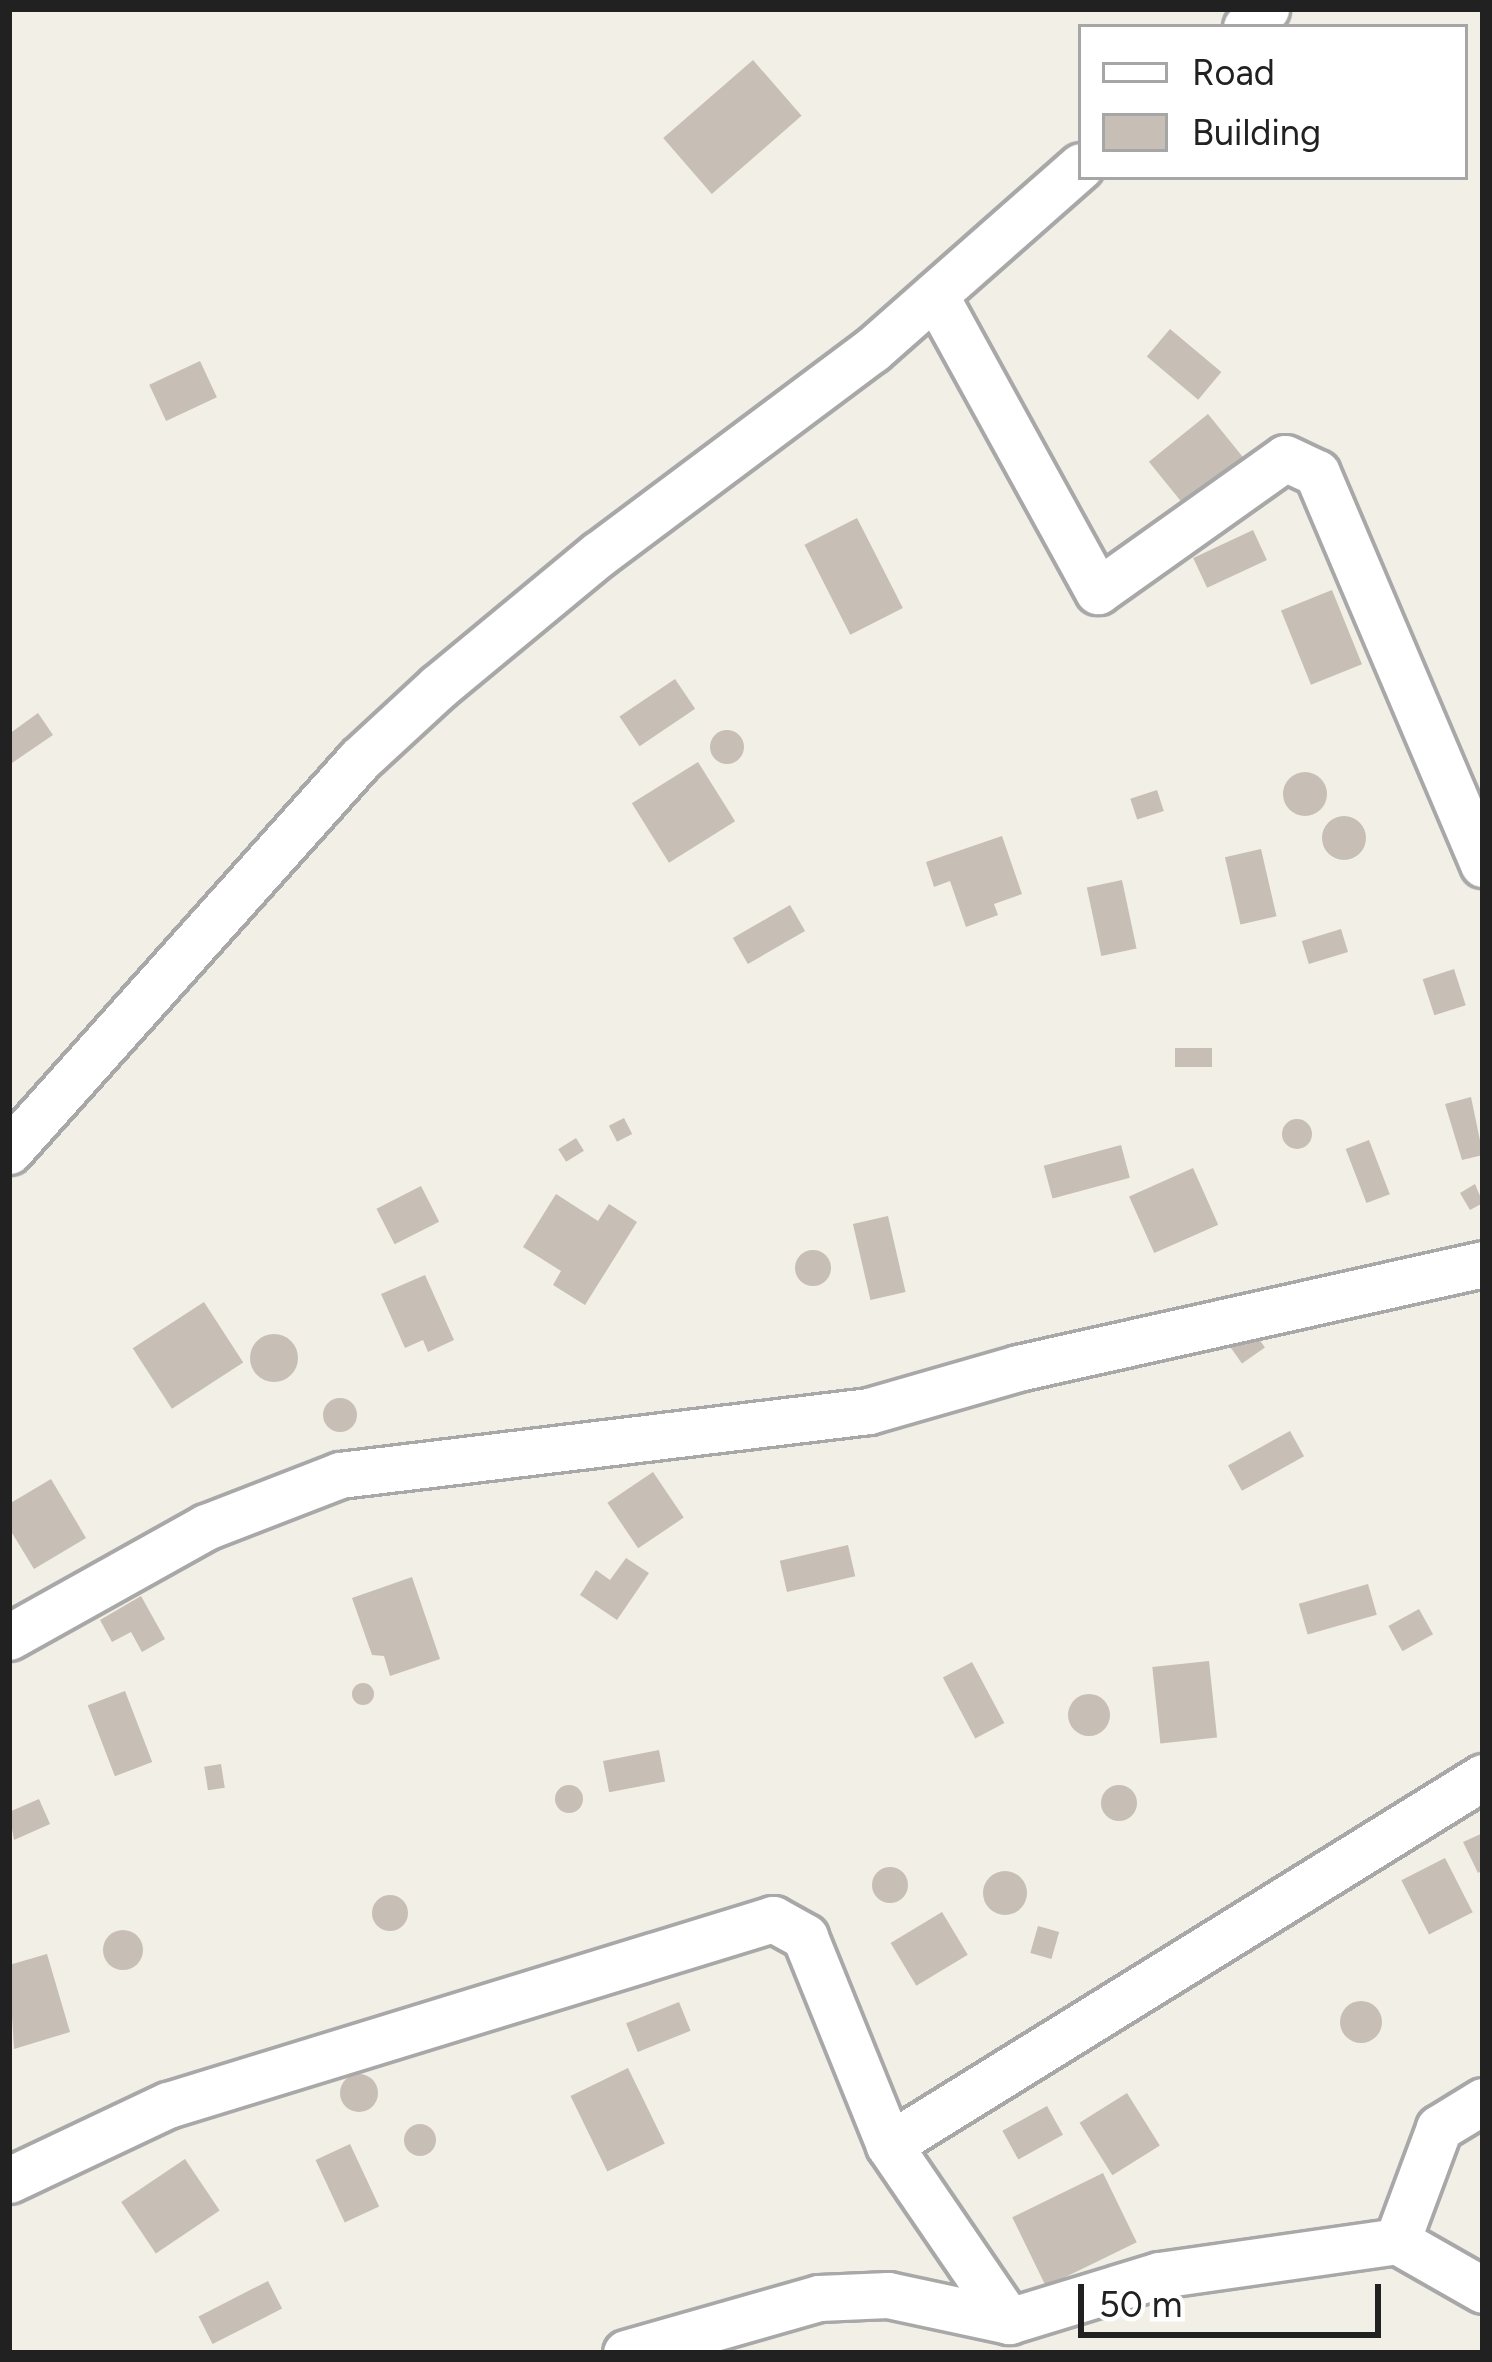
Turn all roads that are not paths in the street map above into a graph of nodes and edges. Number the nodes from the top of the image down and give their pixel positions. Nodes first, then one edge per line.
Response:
1 (1078, 169) edge
2 (935, 295) junction
3 (1483, 864) edge
4 (9, 1151) edge
5 (1483, 1264) edge
6 (9, 1637) edge
7 (1483, 1778) edge
8 (1483, 2101) edge
9 (889, 2145) junction
10 (9, 2180) edge
11 (1397, 2241) junction
12 (1483, 2290) edge
13 (1009, 2321) junction
14 (643, 2351) edge

1 - 2 street
2 - 3 street
2 - 4 street
5 - 6 street
7 - 9 street
8 - 11 street
9 - 10 street
9 - 13 street
11 - 12 street
11 - 13 street
13 - 14 street

